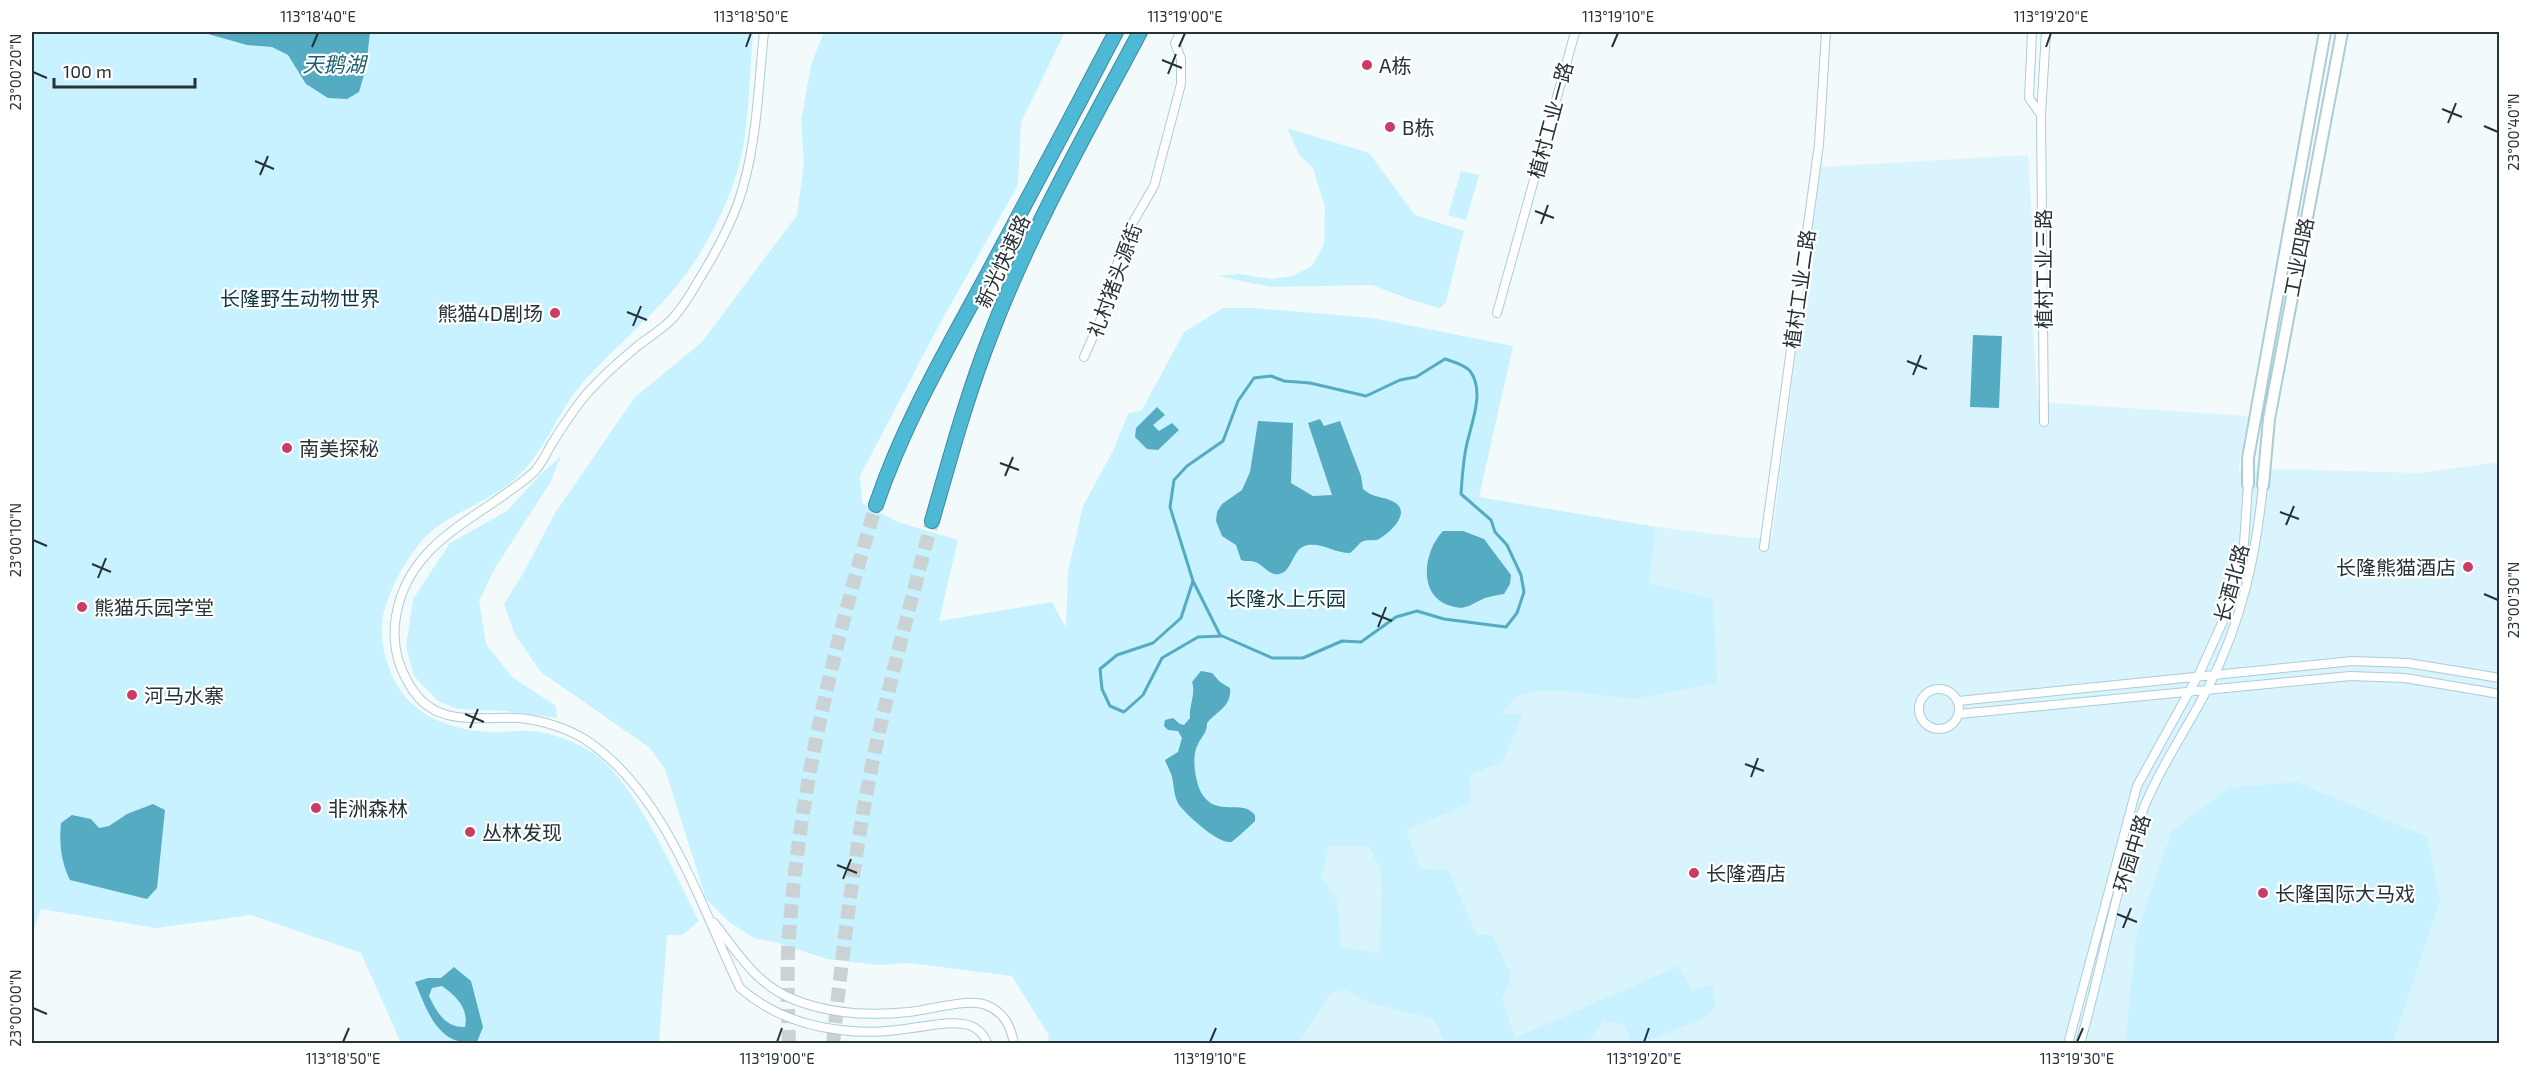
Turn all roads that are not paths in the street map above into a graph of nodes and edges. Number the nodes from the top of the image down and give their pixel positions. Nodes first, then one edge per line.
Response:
1 (764, 32) edge
2 (1116, 32) edge
3 (1140, 32) edge
4 (1181, 32) edge
5 (1575, 32) edge
6 (1826, 32) edge
7 (2032, 32) edge
8 (2046, 32) edge
9 (2325, 32) edge
10 (2342, 32) edge
11 (2041, 115) junction
12 (1497, 314) dead end
13 (1084, 357) dead end
14 (2044, 422) dead end
15 (2248, 484) joint
16 (2263, 484) joint
17 (876, 505) tunnel mouth
18 (932, 521) tunnel mouth
19 (1764, 547) dead end
20 (2214, 675) junction
21 (2197, 677) junction
22 (2499, 678) edge
23 (2206, 691) junction
24 (2188, 692) junction
25 (2499, 694) edge
26 (1958, 701) junction
27 (1959, 714) junction
28 (707, 915) junction
29 (988, 1044) edge
30 (1014, 1044) edge
31 (2068, 1044) edge
32 (2080, 1044) edge

1 - 28 street
2 - 17 highway, 新光快速路
3 - 18 highway, 新光快速路
4 - 13 street, 礼村猪头源街
5 - 12 street, 植村工业一路
6 - 19 street, 植村工业二路
7 - 11 street, 植村工业三路
8 - 11 street, 植村工业三路
9 - 15 street, 工业四路
10 - 16 street, 工业四路
11 - 14 street, 植村工业三路
15 - 21 street, 长酒北路
16 - 20 street, 长酒北路
20 - 21 street
20 - 22 street
20 - 23 street, 环园中路
21 - 24 street, 环园中路
21 - 26 street
23 - 24 street
23 - 25 street
23 - 32 street, 环园中路
24 - 27 street
24 - 31 street, 环园中路
26 - 27 street
26 - 27 street
28 - 29 street
28 - 30 street

